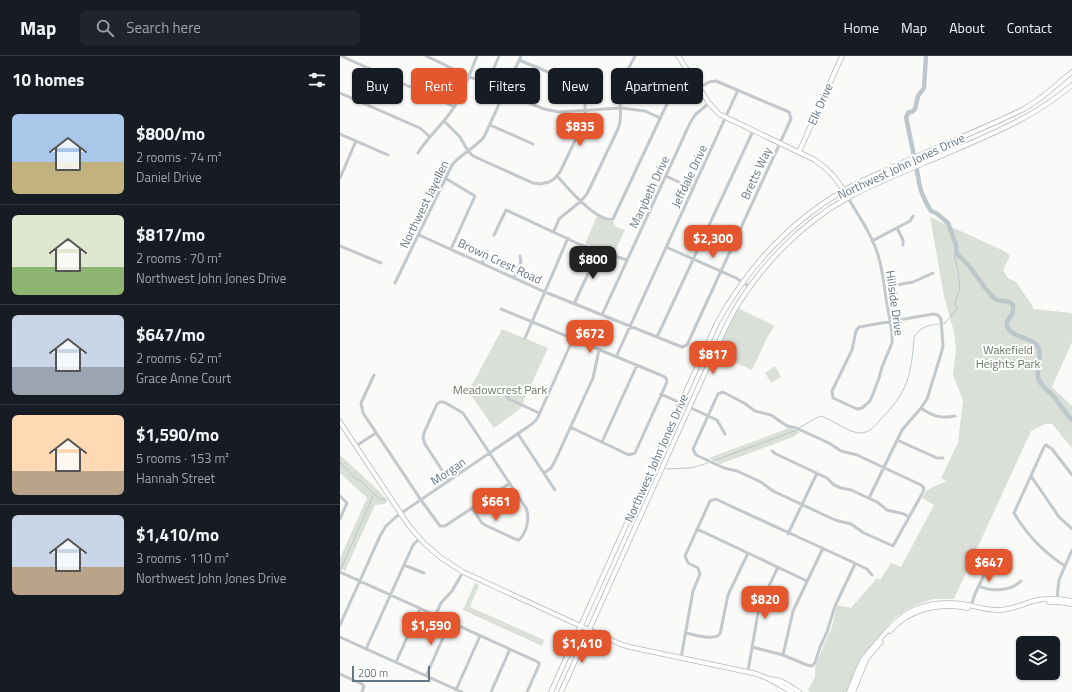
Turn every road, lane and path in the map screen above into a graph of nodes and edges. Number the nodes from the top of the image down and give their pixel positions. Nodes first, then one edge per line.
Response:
1 (341, 56) edge
2 (426, 56) edge
3 (477, 56) edge
4 (499, 56) edge
5 (521, 56) edge
6 (635, 56) edge
7 (678, 56) edge
8 (842, 56) edge
9 (519, 60) junction
10 (494, 68) edge
11 (515, 68) edge
12 (687, 68) edge
13 (469, 75) junction
14 (1071, 75) edge
15 (475, 78) edge
16 (1072, 85) edge
17 (703, 86) edge
18 (738, 90) junction
19 (340, 93) edge
20 (703, 94) edge
21 (709, 103) junction
22 (499, 104) edge
23 (532, 104) edge
24 (667, 104) edge
25 (455, 107) junction
26 (621, 108) junction
27 (585, 110) junction
28 (660, 118) junction
29 (725, 118) junction
30 (444, 121) junction
31 (490, 125) junction
32 (980, 130) junction
33 (753, 131) junction
34 (340, 134) edge
35 (429, 136) junction
36 (983, 138) junction
37 (356, 142) junction
38 (533, 144) dead end
39 (780, 144) junction
40 (468, 151) junction
41 (798, 152) junction
42 (418, 153) dead end
43 (388, 155) dead end
44 (557, 176) junction
45 (666, 176) junction
46 (340, 178) edge
47 (445, 178) junction
48 (693, 188) junction
49 (844, 190) junction
50 (848, 198) junction
51 (581, 201) junction
52 (913, 216) dead end
53 (897, 228) junction
54 (554, 231) junction
55 (419, 235) junction
56 (494, 235) dead end
57 (568, 238) junction
58 (872, 241) junction
59 (340, 246) edge
60 (903, 246) dead end
61 (666, 247) junction
62 (451, 249) junction
63 (599, 250) junction
64 (487, 252) dead end
65 (520, 256) dead end
66 (693, 259) junction
67 (627, 260) junction
68 (381, 263) dead end
69 (482, 263) junction
70 (720, 271) junction
71 (933, 273) dead end
72 (514, 278) junction
73 (743, 282) junction
74 (395, 283) dead end
75 (750, 287) junction
76 (885, 287) junction
77 (545, 292) junction
78 (574, 304) junction
79 (501, 309) dead end
80 (602, 315) junction
81 (890, 321) junction
82 (531, 322) junction
83 (630, 326) junction
84 (657, 337) junction
85 (525, 338) dead end
86 (573, 339) junction
87 (684, 347) joint
88 (599, 350) junction
89 (616, 356) junction
90 (637, 365) junction
91 (374, 375) dead end
92 (661, 394) junction
93 (506, 395) dead end
94 (681, 403) junction
95 (689, 408) junction
96 (921, 408) junction
97 (539, 413) junction
98 (708, 416) junction
99 (955, 416) dead end
100 (340, 422) edge
101 (570, 428) junction
102 (376, 433) junction
103 (518, 434) junction
104 (725, 434) dead end
105 (897, 440) junction
106 (602, 442) junction
107 (356, 446) junction
108 (772, 451) dead end
109 (490, 454) junction
110 (944, 458) dead end
111 (884, 468) junction
112 (544, 473) junction
113 (816, 473) junction
114 (1072, 475) edge
115 (1031, 476) junction
116 (449, 481) junction
117 (510, 483) junction
118 (555, 490) dead end
119 (340, 496) edge
120 (869, 498) junction
121 (421, 500) junction
122 (637, 501) junction
123 (802, 504) junction
124 (644, 506) junction
125 (472, 508) junction
126 (400, 513) junction
127 (909, 517) junction
128 (340, 519) edge
129 (697, 529) junction
130 (1072, 529) edge
131 (788, 534) junction
132 (420, 538) junction
133 (823, 548) junction
134 (1072, 550) edge
135 (748, 553) junction
136 (996, 554) dead end
137 (855, 564) junction
138 (404, 565) junction
139 (1065, 566) junction
140 (778, 567) junction
141 (463, 572) junction
142 (341, 573) edge
143 (424, 573) dead end
144 (872, 575) dead end
145 (360, 581) junction
146 (808, 581) junction
147 (1021, 581) dead end
148 (979, 586) junction
149 (390, 595) junction
150 (1058, 600) junction
151 (1072, 601) edge
152 (1072, 604) edge
153 (971, 607) junction
154 (420, 609) junction
155 (435, 616) junction
156 (450, 622) junction
157 (340, 625) edge
158 (581, 626) junction
159 (589, 629) junction
160 (686, 633) junction
161 (480, 636) junction
162 (340, 637) edge
163 (752, 647) junction
164 (366, 649) junction
165 (510, 649) junction
166 (783, 655) junction
167 (681, 658) junction
168 (396, 662) junction
169 (748, 671) junction
170 (340, 674) edge
171 (426, 676) junction
172 (769, 679) junction
173 (456, 690) junction
174 (362, 692) edge
175 (462, 692) edge
176 (491, 692) edge
177 (527, 692) edge
178 (551, 692) edge
179 (561, 692) edge
180 (792, 692) edge
181 (799, 692) edge
182 (849, 692) edge
183 (853, 692) edge

1 - 25 street
2 - 13 street
3 - 13 street
4 - 10 street
5 - 9 street, Northwest Jayellen
6 - 26 street
7 - 12 main road
8 - 41 main road, Elk Drive
9 - 11 street, Northwest Jayellen
9 - 27 street
13 - 15 street
13 - 25 street
14 - 32 main road, Northwest John Jones Drive
16 - 36 main road, Northwest John Jones Drive
17 - 18 street
18 - 29 street, Jeffdale Drive
18 - 39 street, Bretts Way
19 - 35 street
20 - 21 main road
21 - 29 main road
21 - 45 street, Marybeth Drive
22 - 31 street, Northwest Jayellen
23 - 27 street
24 - 28 street
25 - 30 street
26 - 27 street
26 - 28 street
26 - 51 street
27 - 44 street
28 - 51 street
29 - 33 main road
29 - 48 street, Jeffdale Drive
30 - 35 street
30 - 40 street
31 - 38 street
31 - 40 street, Northwest Jayellen
32 - 36 main road
32 - 49 main road, Northwest John Jones Drive
33 - 39 main road
33 - 66 street
34 - 37 street
35 - 42 street
36 - 50 main road, Northwest John Jones Drive
37 - 43 street
37 - 46 street
39 - 41 main road
39 - 70 street, Bretts Way
40 - 44 street
40 - 47 street, Northwest Jayellen
41 - 49 main road
44 - 51 street
45 - 48 street
45 - 67 street, Marybeth Drive
47 - 55 street, Northwest Jayellen
47 - 62 street
48 - 61 street, Jeffdale Drive
49 - 50 main road
49 - 73 main road, Northwest John Jones Drive
50 - 58 street, Hillside Drive
50 - 75 main road, Northwest John Jones Drive
51 - 54 street
52 - 53 street
53 - 58 street
53 - 60 street
54 - 56 street
54 - 57 street
55 - 62 street, Brown Crest Road
55 - 74 street, Northwest Jayellen
57 - 63 street
57 - 77 street
58 - 76 street, Hillside Drive
59 - 68 street
61 - 66 street
61 - 83 street, Jeffdale Drive
62 - 69 street, Brown Crest Road
63 - 67 street
63 - 78 street
64 - 69 street
65 - 72 street
66 - 70 street
66 - 84 street
67 - 80 street, Marybeth Drive
69 - 72 street, Brown Crest Road
70 - 73 street
70 - 87 street, Bretts Way
71 - 76 street
72 - 77 street, Brown Crest Road
73 - 75 street
73 - 94 main road, Northwest John Jones Drive
75 - 95 main road, Northwest John Jones Drive
76 - 81 street, Hillside Drive
77 - 78 street, Brown Crest Road
77 - 82 street
78 - 80 street, Brown Crest Road
79 - 82 street
80 - 83 street, Brown Crest Road
81 - 81 street, Hillside Drive
81 - 96 street
82 - 85 street
82 - 86 street
83 - 84 street, Brown Crest Road
83 - 89 street, Jeffdale Drive
84 - 87 street, Brown Crest Road
86 - 88 street
86 - 97 street, Morgan
88 - 89 street
88 - 101 street
89 - 90 street
90 - 92 street
90 - 106 street
91 - 102 street
92 - 94 street
92 - 106 street
93 - 97 street
94 - 95 street
94 - 122 main road, Northwest John Jones Drive
95 - 98 street
95 - 124 main road, Northwest John Jones Drive
96 - 99 street
96 - 105 street
97 - 103 street, Morgan
98 - 104 street
98 - 111 street
98 - 123 street
100 - 107 main road
101 - 106 street
101 - 112 street
102 - 107 street
102 - 121 street
103 - 109 street, Morgan
103 - 112 street
105 - 110 street
105 - 111 street
107 - 126 main road
108 - 113 street
109 - 116 street, Morgan
109 - 116 street
109 - 117 street
111 - 120 street
111 - 127 street
112 - 118 street
113 - 120 street
113 - 123 street
114 - 115 street
115 - 130 street
115 - 139 street
116 - 121 street, Morgan
117 - 125 street
117 - 125 street
119 - 128 street
120 - 127 street
121 - 125 street
121 - 126 street, Morgan
122 - 124 street
122 - 158 main road, Northwest John Jones Drive
123 - 127 street
123 - 131 street
124 - 159 main road, Northwest John Jones Drive
126 - 132 main road
126 - 145 street, Morgan
129 - 131 street
129 - 135 street
129 - 160 street
131 - 133 street
132 - 138 street
132 - 141 main road
133 - 137 street
133 - 146 street
134 - 139 street
135 - 140 street
135 - 160 street
136 - 148 street
137 - 144 street
137 - 166 street
138 - 143 street
138 - 149 street
139 - 150 street
140 - 146 street
140 - 163 street
141 - 155 street
141 - 158 main road
142 - 145 street
145 - 149 street
145 - 157 street, Morgan
146 - 166 street
147 - 148 street
148 - 153 street
149 - 154 street
149 - 164 street
150 - 151 main road
150 - 152 main road
150 - 153 main road
153 - 182 main road
153 - 183 main road
154 - 155 street
154 - 168 street
155 - 156 street
156 - 161 street
156 - 171 street
158 - 159 main road
158 - 178 main road, Northwest John Jones Drive
159 - 167 main road
159 - 179 main road, Northwest John Jones Drive
160 - 167 street
161 - 165 street
161 - 173 street
162 - 164 street
163 - 166 street
163 - 169 street
164 - 168 street
165 - 176 street
165 - 177 street
167 - 169 main road
168 - 171 street
169 - 172 main road
170 - 174 street
171 - 173 street
172 - 180 main road
172 - 181 main road
173 - 175 street

